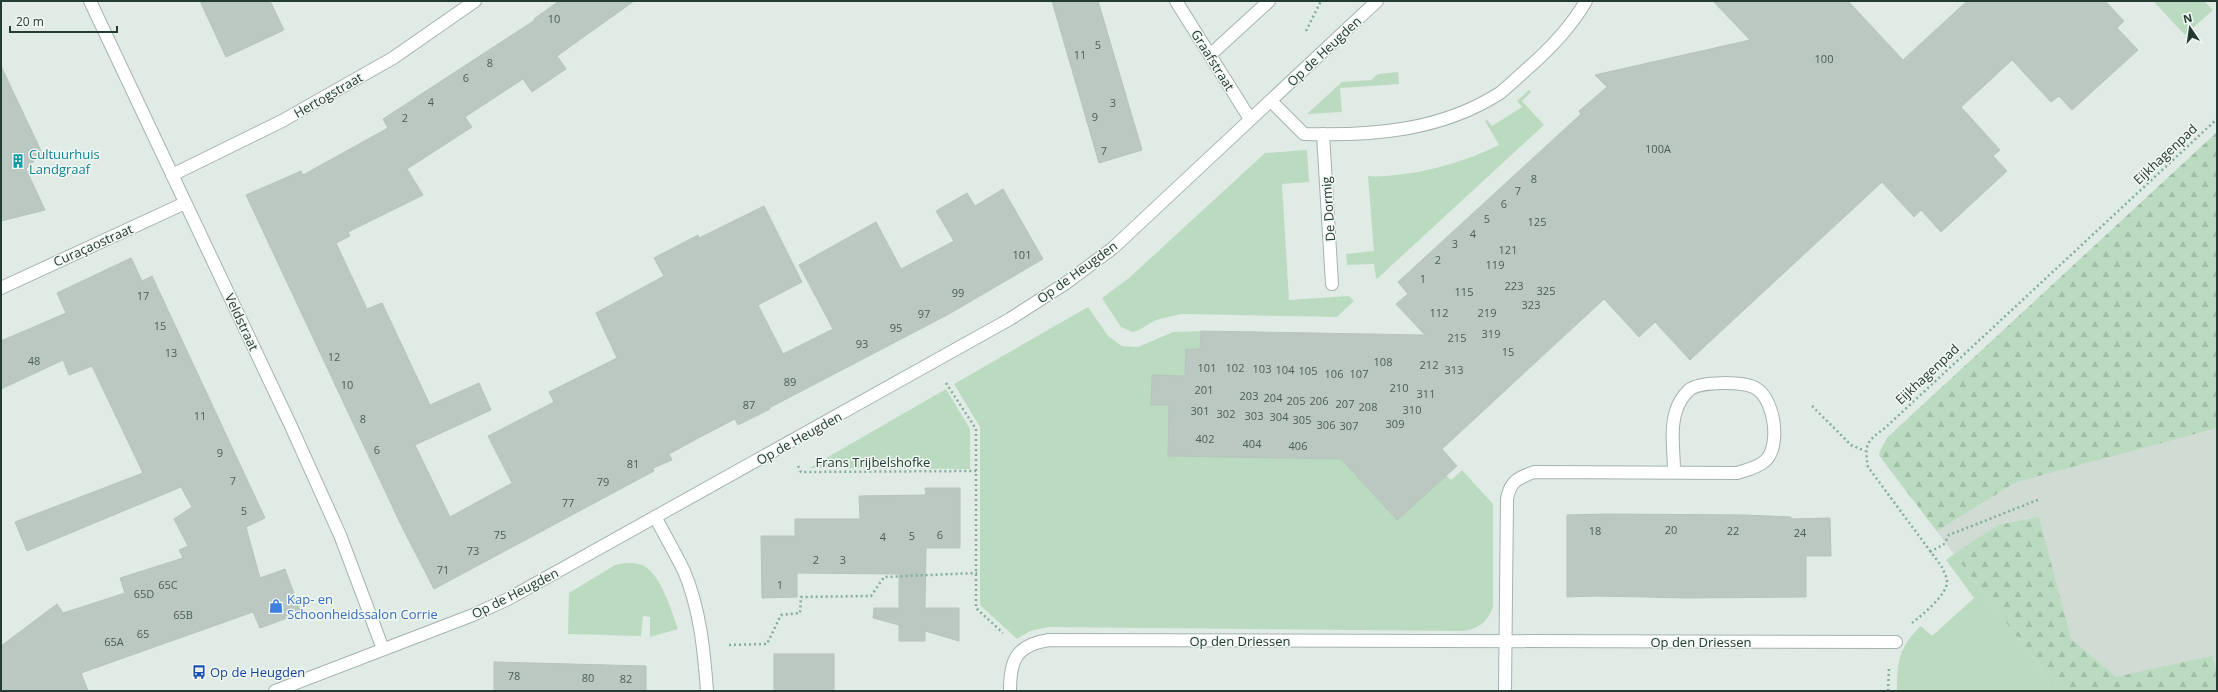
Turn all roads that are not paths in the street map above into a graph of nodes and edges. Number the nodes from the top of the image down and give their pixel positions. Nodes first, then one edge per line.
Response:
1 (90, 1) edge
2 (476, 1) edge
3 (1176, 1) edge
4 (1269, 1) edge
5 (1376, 1) edge
6 (1586, 1) edge
7 (1210, 55) junction
8 (1271, 100) junction
9 (1250, 119) junction
10 (1323, 134) junction
11 (172, 175) junction
12 (185, 203) junction
13 (1332, 284) dead end
14 (1, 288) edge
15 (1674, 472) junction
16 (655, 517) junction
17 (1506, 642) junction
18 (1896, 642) road end
19 (383, 649) junction
20 (275, 691) edge
21 (707, 691) edge
22 (1010, 691) edge
23 (1505, 691) edge

1 - 11 street, Veldstraat
2 - 11 street, Hertogstraat
3 - 7 street, Graafstraat
4 - 7 street
5 - 8 street, Op de Heugden
6 - 10 street
7 - 9 street, Graafstraat
8 - 9 street, Op de Heugden
8 - 10 street
9 - 16 street, Op de Heugden
10 - 13 street, De Dormig
11 - 12 street, Veldstraat
12 - 14 street, Curaçaostraat
12 - 19 street, Veldstraat
15 - 15 street
15 - 17 street
16 - 19 street, Op de Heugden
16 - 21 street
17 - 18 street, Op den Driessen
17 - 22 street, Op den Driessen
17 - 23 street
19 - 20 street, Op de Heugden

